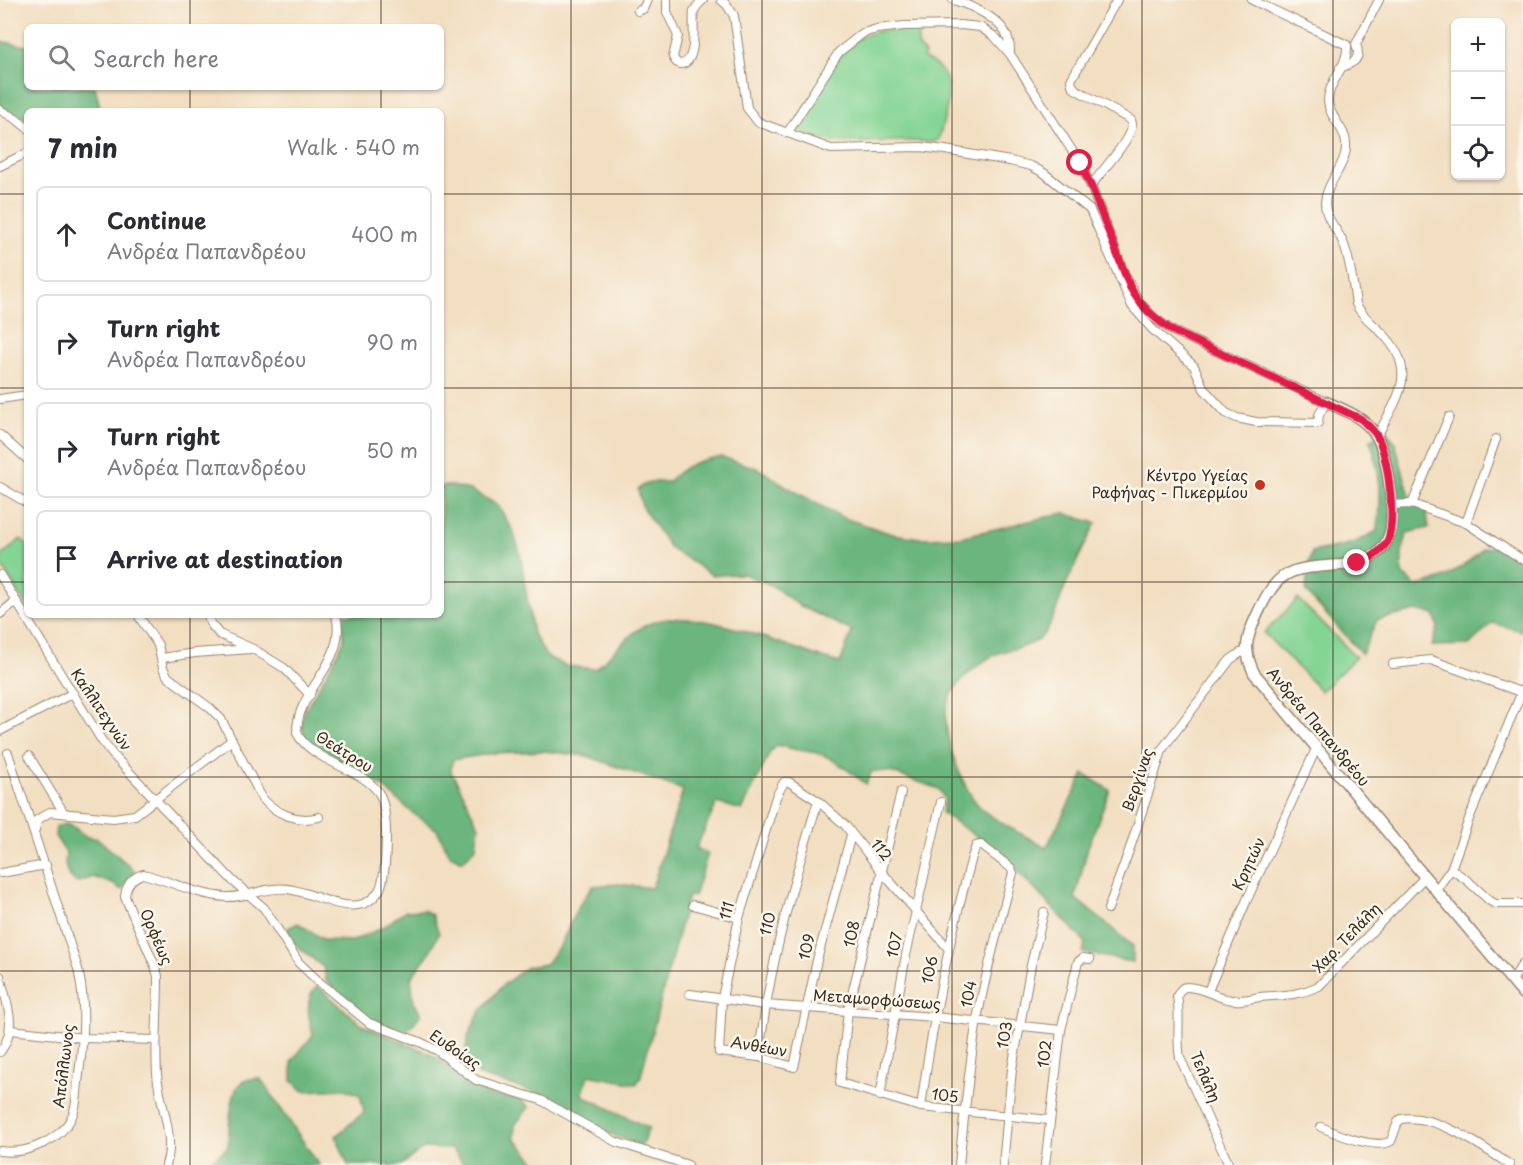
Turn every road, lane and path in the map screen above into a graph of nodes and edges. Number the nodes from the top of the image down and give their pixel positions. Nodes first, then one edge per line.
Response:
1 (647, 0) edge
2 (667, 0) edge
3 (703, 0) edge
4 (721, 0) edge
5 (953, 0) edge
6 (1117, 0) edge
7 (1252, 0) edge
8 (1379, 0) edge
9 (638, 11) dead end
10 (1010, 54) junction
11 (1340, 69) junction
12 (0, 110) edge
13 (24, 126) edge
14 (788, 132) junction
15 (24, 154) edge
16 (0, 166) edge
17 (1091, 186) junction
18 (24, 395) edge
19 (0, 399) edge
20 (1326, 402) junction
21 (1449, 417) dead end
22 (0, 435) edge
23 (1377, 436) junction
24 (1496, 438) dead end
25 (24, 456) edge
26 (0, 487) edge
27 (24, 501) edge
28 (1412, 504) junction
29 (1390, 505) junction
30 (1466, 523) junction
31 (1523, 560) edge
32 (0, 575) edge
33 (16, 601) junction
34 (0, 614) edge
35 (24, 614) edge
36 (27, 618) edge
37 (140, 618) edge
38 (209, 618) edge
39 (336, 618) edge
40 (253, 649) junction
41 (1246, 652) junction
42 (162, 658) junction
43 (1393, 664) dead end
44 (1522, 692) edge
45 (73, 693) junction
46 (310, 695) junction
47 (0, 730) edge
48 (232, 740) junction
49 (1316, 749) junction
50 (9, 753) dead end
51 (28, 756) dead end
52 (784, 782) joint
53 (901, 792) dead end
54 (155, 799) junction
55 (818, 801) junction
56 (941, 802) dead end
57 (64, 813) junction
58 (319, 817) dead end
59 (35, 834) junction
60 (851, 835) junction
61 (981, 845) joint
62 (46, 865) junction
63 (1451, 869) junction
64 (882, 872) junction
65 (0, 873) edge
66 (1424, 878) junction
67 (1436, 890) junction
68 (250, 895) junction
69 (1523, 904) edge
70 (693, 905) dead end
71 (1108, 909) dead end
72 (917, 912) junction
73 (1044, 912) dead end
74 (739, 918) junction
75 (948, 948) junction
76 (1090, 959) dead end
77 (1523, 963) edge
78 (0, 976) edge
79 (1512, 981) junction
80 (1208, 991) junction
81 (690, 994) dead end
82 (1523, 994) edge
83 (1177, 996) joint
84 (722, 998) junction
85 (765, 1005) junction
86 (807, 1009) junction
87 (848, 1011) junction
88 (895, 1014) junction
89 (934, 1017) junction
90 (977, 1021) junction
91 (1021, 1025) junction
92 (11, 1030) junction
93 (1061, 1030) junction
94 (84, 1038) junction
95 (156, 1040) junction
96 (0, 1052) edge
97 (719, 1052) joint
98 (759, 1057) junction
99 (794, 1067) joint
100 (840, 1083) joint
101 (880, 1096) junction
102 (921, 1107) junction
103 (964, 1112) junction
104 (1008, 1115) junction
105 (1050, 1120) junction
106 (1321, 1127) dead end
107 (0, 1151) edge
108 (166, 1165) edge
109 (688, 1165) edge
110 (960, 1165) edge
111 (1003, 1165) edge
112 (1045, 1165) edge
113 (1229, 1165) edge
114 (1510, 1165) edge

1 - 9 street
2 - 3 street
4 - 14 street
5 - 10 street
6 - 17 street
7 - 11 street
8 - 11 street
10 - 14 street
10 - 17 street
11 - 23 street
12 - 13 street
14 - 20 street
15 - 16 street
17 - 20 street
18 - 19 street
20 - 23 main road
21 - 28 street
22 - 25 street
23 - 29 main road
24 - 30 street
26 - 27 street
28 - 29 street
28 - 30 street
29 - 41 main road
30 - 31 street
32 - 33 street, Καλλιτεχνών
33 - 34 street
33 - 35 street, Καλλιτεχνών
36 - 45 street, Καλλιτεχνών
37 - 42 street
38 - 40 street
39 - 46 street, Θεάτρου
40 - 42 street
40 - 46 street
41 - 49 main road, Ανδρέα Παπανδρέου
41 - 71 street, Βεργίνας
42 - 48 street
43 - 44 street
44 - 63 street
45 - 47 street
45 - 54 street, Καλλιτεχνών
46 - 68 street, Θεάτρου
48 - 54 street
48 - 58 street
49 - 66 main road, Ανδρέα Παπανδρέου
49 - 80 street, Κρητών
50 - 59 street, Απόλλωνος
51 - 57 street
52 - 55 street, 112
52 - 74 street, 111
53 - 64 street, 108
54 - 57 street
54 - 68 street, Καλλιτεχνών
55 - 60 street, 112
55 - 85 street, 110
56 - 72 street, 107
57 - 59 street
59 - 62 street, Απόλλωνος
60 - 64 street, 112
60 - 86 street, 109
61 - 75 street, 106
61 - 90 street, 104
62 - 65 street
62 - 94 street, Απόλλωνος
63 - 67 street
63 - 69 street
64 - 72 street, 112
64 - 87 street, 108
66 - 67 main road, Ανδρέα Παπανδρέου
66 - 80 street, Χαρ. Τελάλη
67 - 79 main road, Ανδρέα Παπανδρέου
68 - 95 street, Ορφέως
68 - 109 street, Ευβοίας
70 - 74 street
72 - 75 street, 112
72 - 88 street, 107
73 - 91 street, 103
74 - 84 street, 111
75 - 89 street, 106
76 - 93 street, 102
77 - 79 street
78 - 92 street
79 - 82 main road, Ανδρέα Παπανδρέου
80 - 83 street, Χαρ. Τελάλη
81 - 84 street, Μεταμορφώσεως
83 - 113 street, Τελάλη
84 - 85 street, Μεταμορφώσεως
84 - 97 street, 111
85 - 86 street, Μεταμορφώσεως
85 - 98 street, 110
86 - 87 street, Μεταμορφώσεως
86 - 99 street, 109
87 - 88 street, Μεταμορφώσεως
87 - 100 street, 108
88 - 89 street, Μεταμορφώσεως
88 - 101 street, 107
89 - 90 street, Μεταμορφώσεως
89 - 102 street, 106
90 - 91 street, Μεταμορφώσεως
90 - 103 street, 104
91 - 93 street, Μεταμορφώσεως
91 - 104 street, 103
92 - 94 street
92 - 96 street
93 - 105 street, 102
94 - 95 street
94 - 107 street, Απόλλωνος
95 - 108 street, Ορφέως
97 - 98 street, Ανθέων
98 - 99 street, Ανθέων
100 - 101 street, 105
101 - 102 street, 105
102 - 103 street, 105
103 - 104 street, 105
103 - 110 street, 104
104 - 105 street, 105
104 - 111 street, 103
105 - 112 street, 102
106 - 114 street

